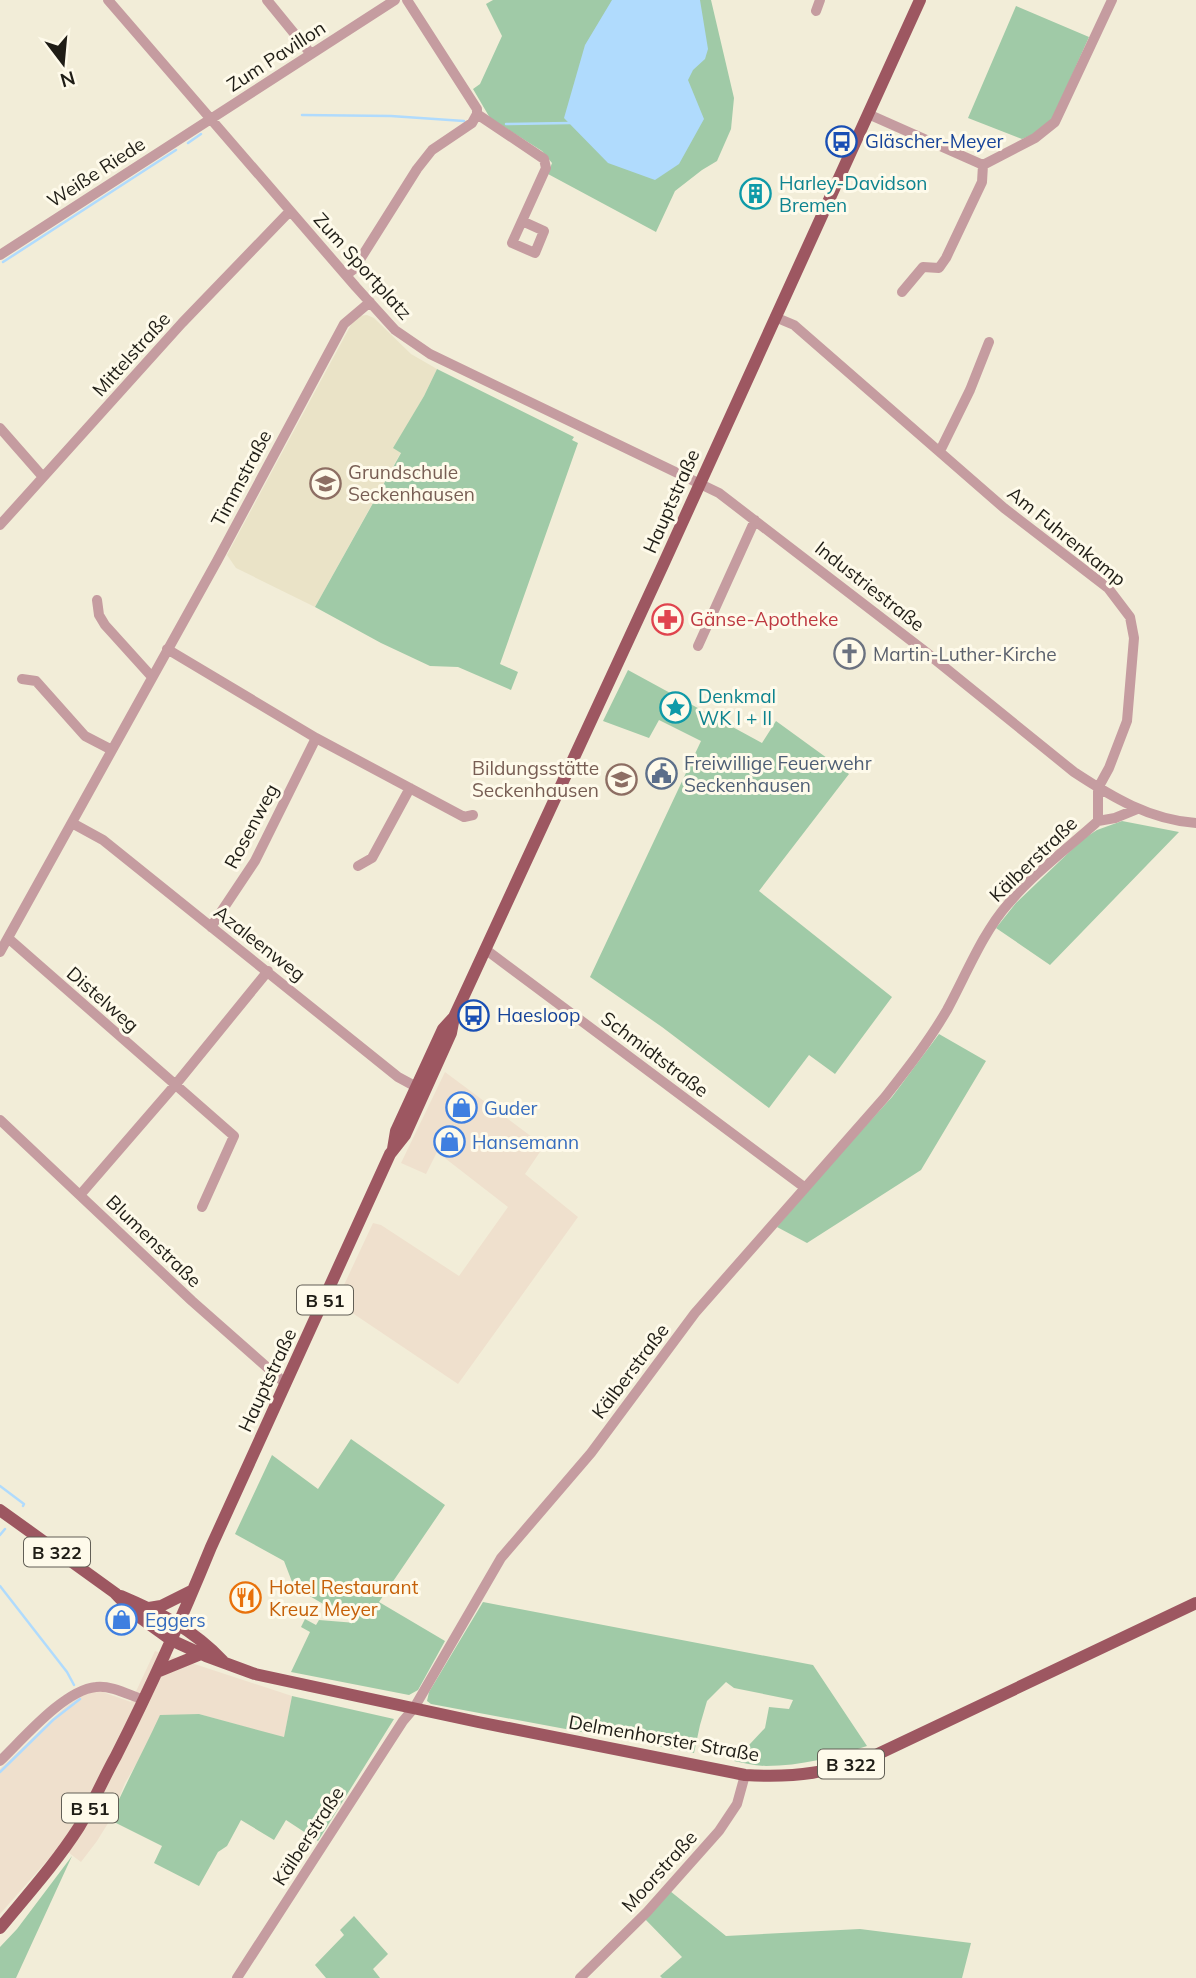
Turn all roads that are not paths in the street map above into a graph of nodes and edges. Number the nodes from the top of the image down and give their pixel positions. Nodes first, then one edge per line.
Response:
1 (108, 0) edge
2 (267, 0) edge
3 (395, 0) edge
4 (407, 0) edge
5 (820, 0) edge
6 (920, 0) edge
7 (1112, 0) edge
8 (816, 11) dead end
9 (312, 54) junction
10 (477, 114) junction
11 (868, 114) junction
12 (211, 119) junction
13 (983, 165) junction
14 (290, 211) junction
15 (522, 221) dead end
16 (0, 255) edge
17 (346, 275) junction
18 (902, 292) dead end
19 (370, 302) junction
20 (775, 317) junction
21 (989, 342) dead end
22 (0, 428) edge
23 (940, 451) junction
24 (43, 477) junction
25 (700, 482) junction
26 (755, 520) junction
27 (0, 525) edge
28 (97, 600) dead end
29 (698, 646) dead end
30 (167, 649) junction
31 (152, 677) junction
32 (22, 679) dead end
33 (316, 738) junction
34 (112, 750) junction
35 (410, 788) junction
36 (1098, 788) junction
37 (1137, 809) junction
38 (473, 814) dead end
39 (1098, 821) junction
40 (1196, 822) edge
41 (72, 823) junction
42 (358, 866) dead end
43 (211, 927) junction
44 (8, 938) junction
45 (485, 949) junction
46 (0, 952) edge
47 (268, 971) junction
48 (176, 1084) junction
49 (421, 1089) junction
50 (0, 1120) edge
51 (804, 1187) junction
52 (80, 1195) junction
53 (202, 1207) dead end
54 (286, 1384) junction
55 (0, 1510) edge
56 (193, 1590) junction
57 (114, 1593) junction
58 (1196, 1603) edge
59 (148, 1608) junction
60 (179, 1623) junction
61 (172, 1640) junction
62 (201, 1654) junction
63 (223, 1661) junction
64 (157, 1672) junction
65 (144, 1700) junction
66 (414, 1708) junction
67 (0, 1761) edge
68 (746, 1775) junction
69 (0, 1928) edge
70 (237, 1978) edge
71 (580, 1978) edge

1 - 12 street, Zum Sportplatz
2 - 9 street
3 - 9 street, Zum Pavillon
4 - 10 street
5 - 8 street
6 - 11 main road, Hauptstraße / B 51
7 - 13 street
9 - 12 street, Zum Pavillon
10 - 15 street
10 - 17 street
11 - 13 street
11 - 20 main road, Hauptstraße / B 51
12 - 14 street, Zum Sportplatz
12 - 16 street, Weiße Riede
13 - 18 street
14 - 17 street, Zum Sportplatz
14 - 24 street, Mittelstraße
17 - 19 street, Zum Sportplatz
19 - 25 street, Zum Sportplatz
19 - 30 street, Timmstraße
20 - 23 street, Am Fuhrenkamp
20 - 25 main road, Hauptstraße / B 51
21 - 23 street
22 - 24 street
23 - 36 street, Am Fuhrenkamp
24 - 27 street, Mittelstraße
25 - 26 street, Industriestraße
25 - 45 main road, Hauptstraße / B 51
26 - 29 street
26 - 36 street, Industriestraße
28 - 31 street
30 - 31 street, Timmstraße
30 - 33 street
31 - 34 street, Timmstraße
32 - 34 street
33 - 35 street
33 - 43 street, Rosenweg
34 - 41 street, Timmstraße
35 - 38 street
35 - 42 street
36 - 37 street, Industriestraße
36 - 39 street, Kälberstraße
37 - 39 street, Kälberstraße
37 - 40 street, Industriestraße
39 - 51 street, Kälberstraße
41 - 43 street, Azaleenweg
41 - 44 street, Timmstraße
43 - 47 street, Azaleenweg
44 - 46 street, Timmstraße
44 - 48 street, Distelweg
45 - 49 main road, Hauptstraße / B 51
45 - 51 street, Schmidtstraße
47 - 48 street
47 - 49 street, Azaleenweg
48 - 52 street
48 - 53 street, Distelweg
49 - 54 main road, Hauptstraße / B 51
50 - 52 street, Blumenstraße
51 - 66 street, Kälberstraße
52 - 54 street, Blumenstraße
54 - 56 main road, Hauptstraße / B 51
55 - 57 main road, Delmenhorster Straße / B 322
56 - 59 main road
56 - 60 main road, B 51
57 - 59 main road, Delmenhorster Straße / B 322
57 - 61 main road, Delmenhorster Straße / B 322
58 - 68 main road, Delmenhorster Straße / B 322
59 - 60 main road, Delmenhorster Straße / B 322
60 - 61 main road, B 51
60 - 63 main road, Delmenhorster Straße / B 322
61 - 62 main road, Delmenhorster Straße / B 322
61 - 64 main road, B 51
62 - 63 main road, Delmenhorster Straße / B 322
62 - 64 main road
63 - 66 main road, Delmenhorster Straße / B 322
64 - 65 main road, B 51
65 - 67 street
65 - 69 main road, B 51
66 - 68 main road, Delmenhorster Straße / B 322
66 - 70 street, Kälberstraße
68 - 71 street, Moorstraße

